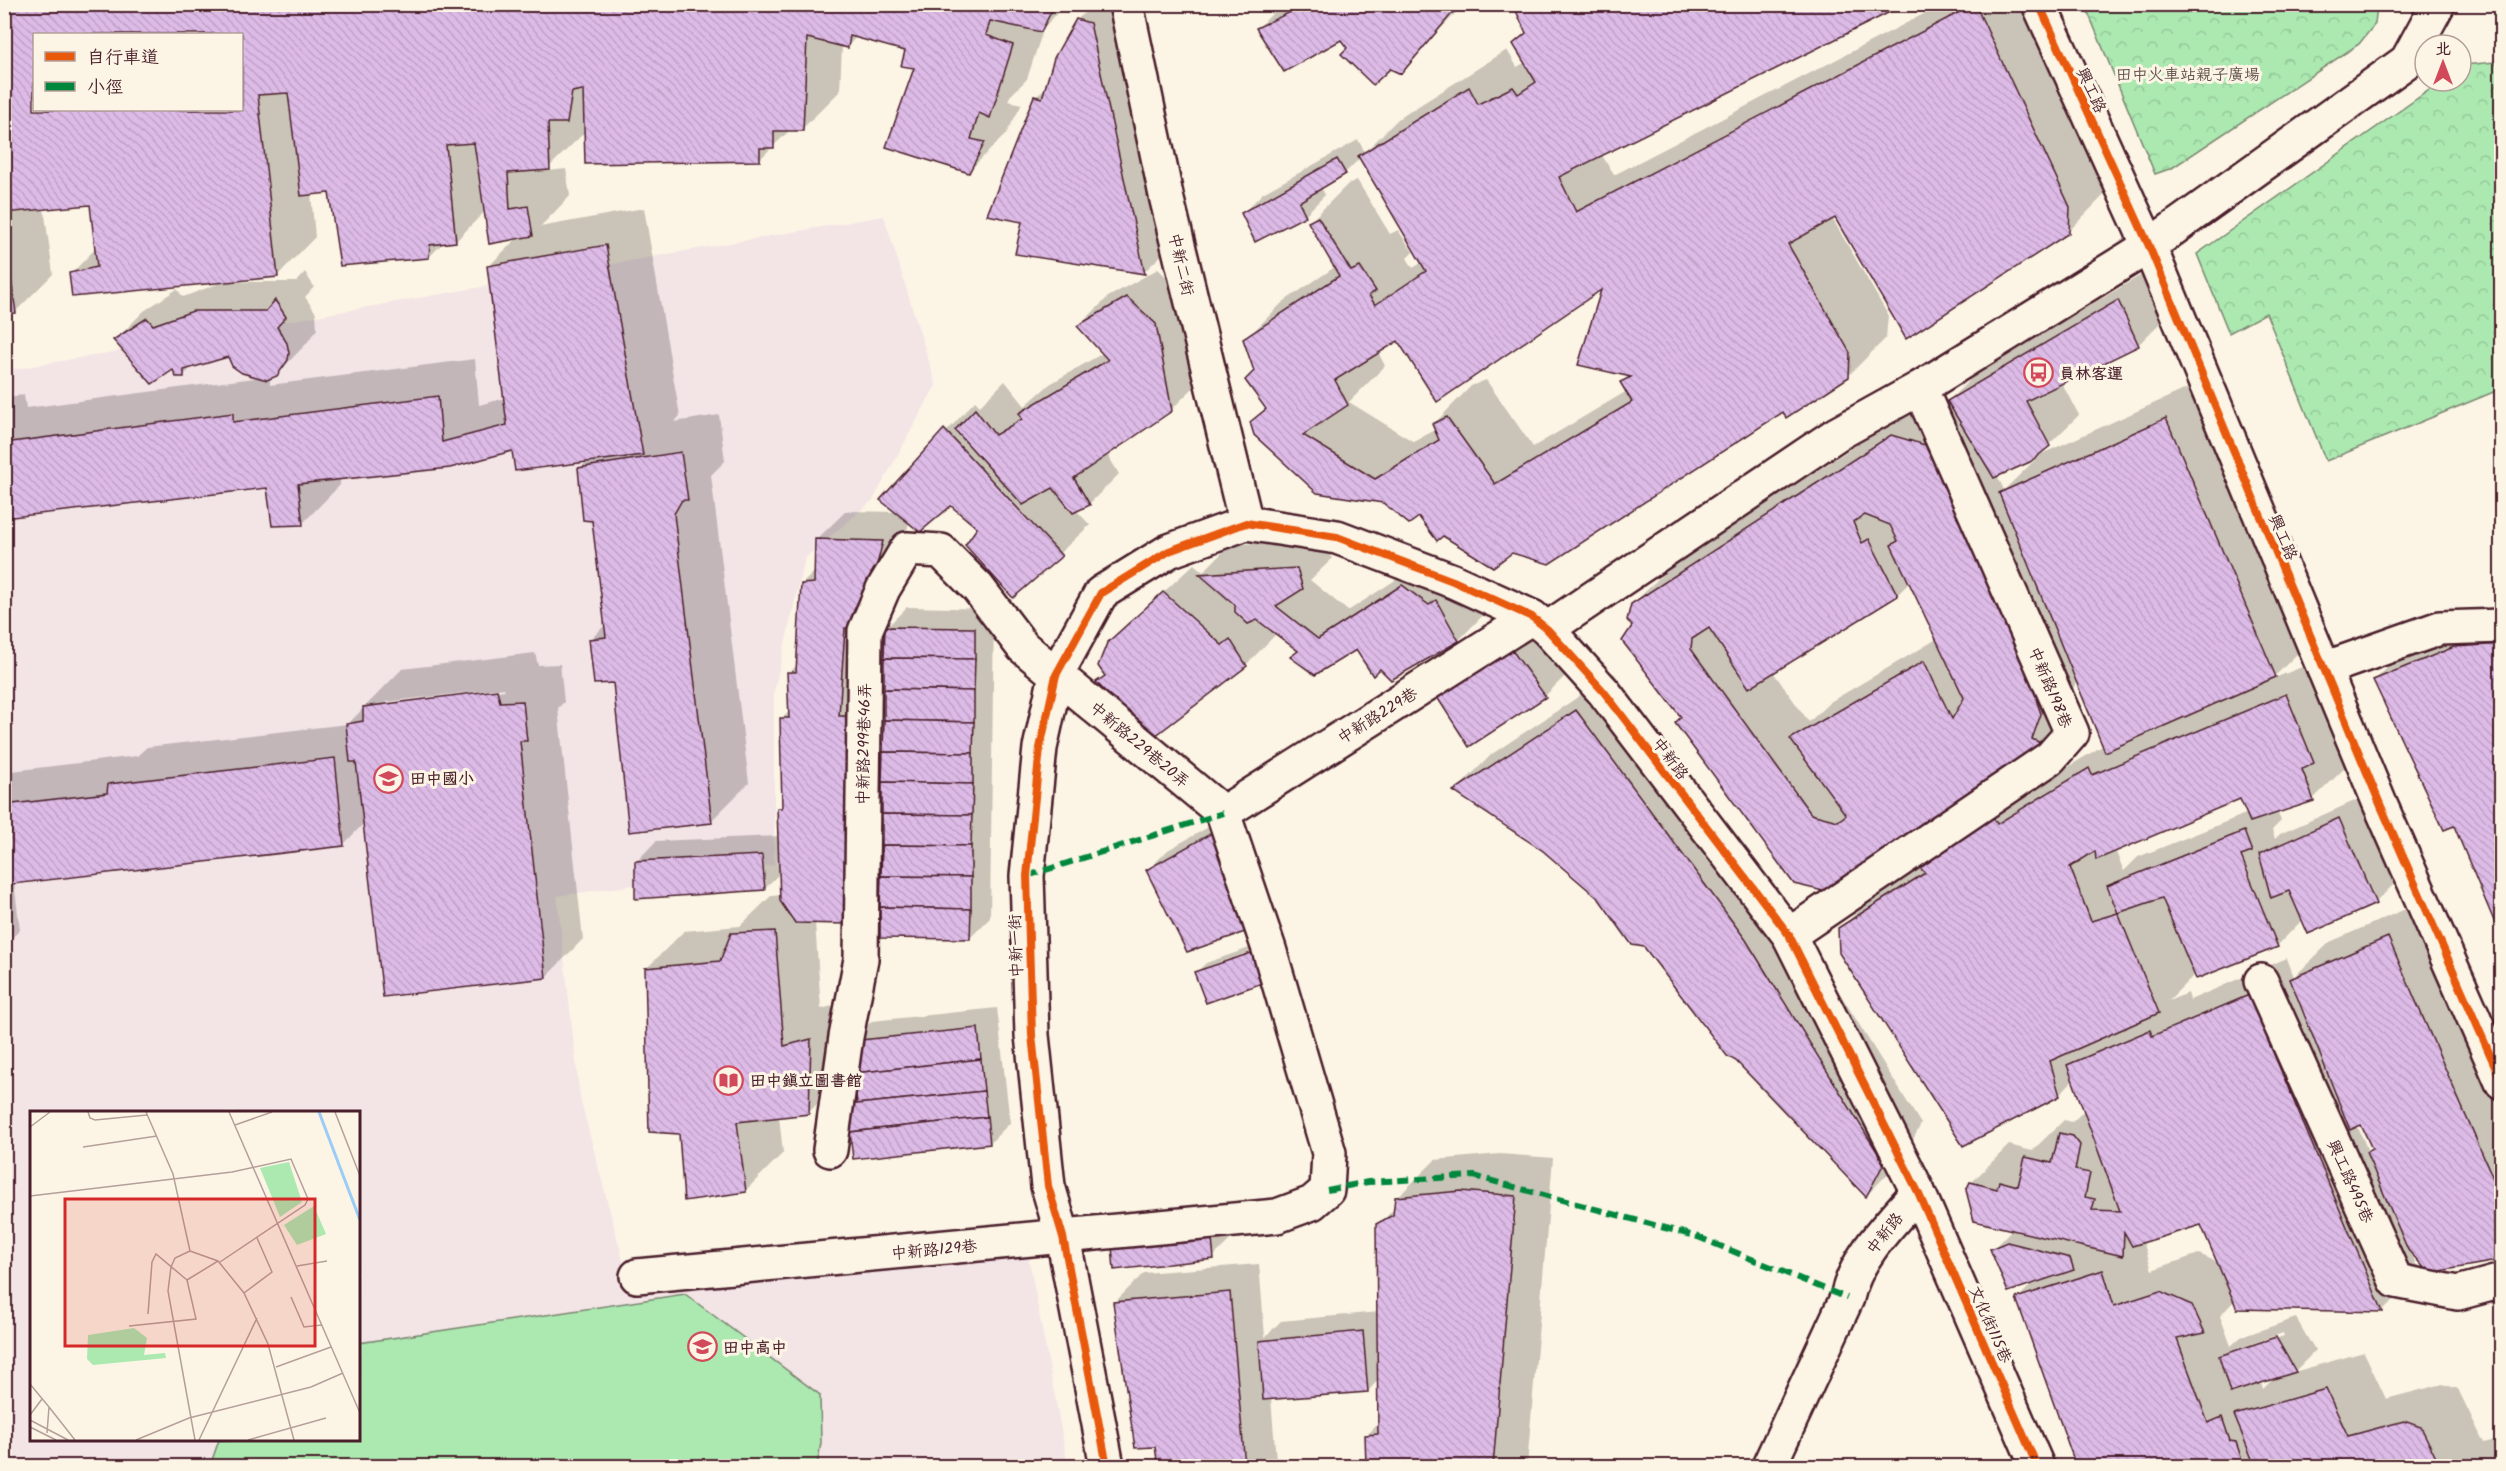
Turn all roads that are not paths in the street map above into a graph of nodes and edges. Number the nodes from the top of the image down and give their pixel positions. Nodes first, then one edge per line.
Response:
1 (1126, 4) edge
2 (2038, 4) edge
3 (2438, 4) edge
4 (2149, 246) junction
5 (1920, 388) junction
6 (1245, 523) junction
7 (1539, 623) junction
8 (2502, 626) edge
9 (2324, 669) junction
10 (1056, 675) junction
11 (1223, 813) junction
12 (1789, 935) junction
13 (2261, 981) dead end
14 (2502, 1082) edge
15 (830, 1150) dead end
16 (1918, 1192) junction
17 (1063, 1238) junction
18 (637, 1276) dead end
19 (2502, 1281) edge
20 (1107, 1467) edge
21 (1769, 1467) edge
22 (2037, 1467) edge

1 - 6 street, 中新二街
2 - 4 street, 興工路
3 - 4 street, 中新路229巷
4 - 5 street, 中新路229巷
4 - 9 street, 興工路
5 - 7 street, 中新路229巷
5 - 12 street, 中新路198巷
6 - 7 street, 中新路
6 - 10 street, 中新一街
7 - 11 street, 中新路229巷
7 - 12 street, 中新路
8 - 9 street
9 - 14 street, 興工路
10 - 11 street, 中新路229巷20弄
10 - 15 street, 中新路299巷46弄
10 - 17 street, 中新一街
11 - 17 street, 中新路129巷
12 - 16 street, 中新路
13 - 19 street, 興工路495巷
16 - 21 street, 中新路
16 - 22 street, 文化街115巷
17 - 18 street, 中新路129巷
17 - 20 street, 中新一街

